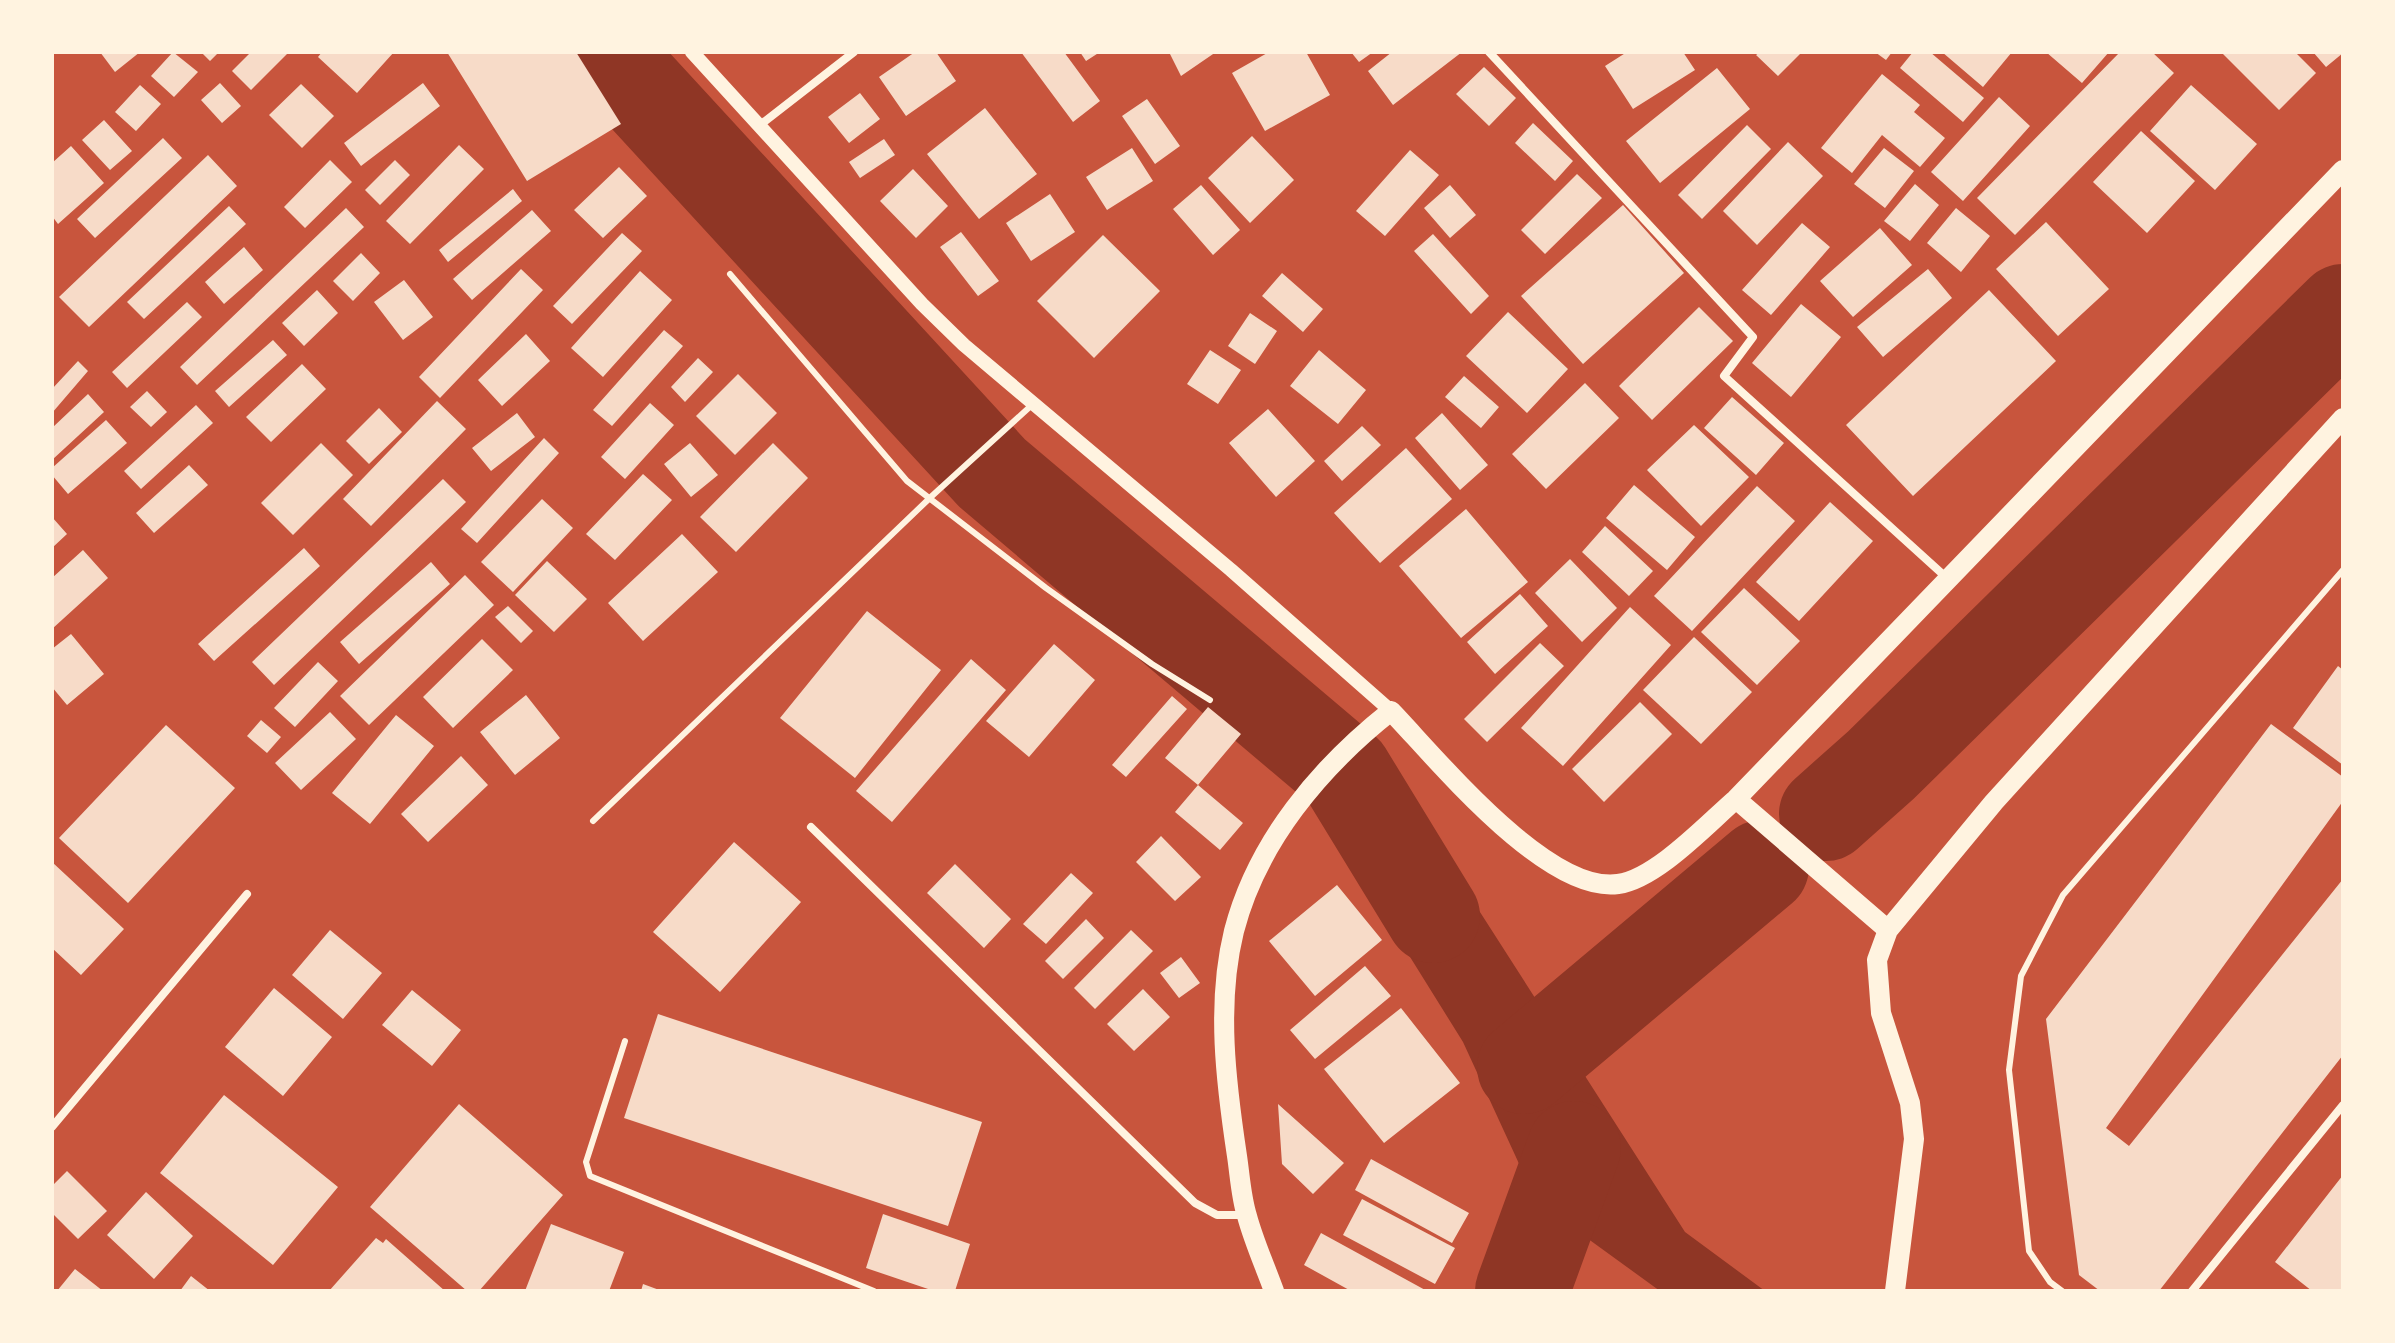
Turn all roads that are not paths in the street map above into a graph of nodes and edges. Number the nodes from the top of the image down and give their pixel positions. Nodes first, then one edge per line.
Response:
1 (692, 52) edge
2 (854, 52) edge
3 (1489, 52) edge
4 (760, 125) junction
5 (2343, 170) edge
6 (730, 274) dead end
7 (1033, 404) junction
8 (2343, 418) edge
9 (931, 497) junction
10 (2343, 570) edge
11 (1948, 579) junction
12 (1210, 700) dead end
13 (1391, 711) junction
14 (1736, 799) junction
15 (593, 821) dead end
16 (811, 827) dead end
17 (247, 894) dead end
18 (1888, 930) junction
19 (625, 1041) dead end
20 (2343, 1105) edge
21 (52, 1127) edge
22 (1246, 1215) junction
23 (874, 1291) edge
24 (1274, 1291) edge
25 (1895, 1291) edge
26 (2062, 1291) edge
27 (2192, 1291) edge

1 - 4 street
2 - 4 street
3 - 11 street
4 - 7 street
5 - 11 main road
6 - 9 lane
7 - 9 lane
7 - 13 street
8 - 18 main road
9 - 12 lane
9 - 15 lane
10 - 26 lane
11 - 14 main road
13 - 14 main road
13 - 22 main road
14 - 18 main road
16 - 22 street
17 - 21 street
18 - 25 main road
19 - 23 lane
20 - 27 street
22 - 24 main road

